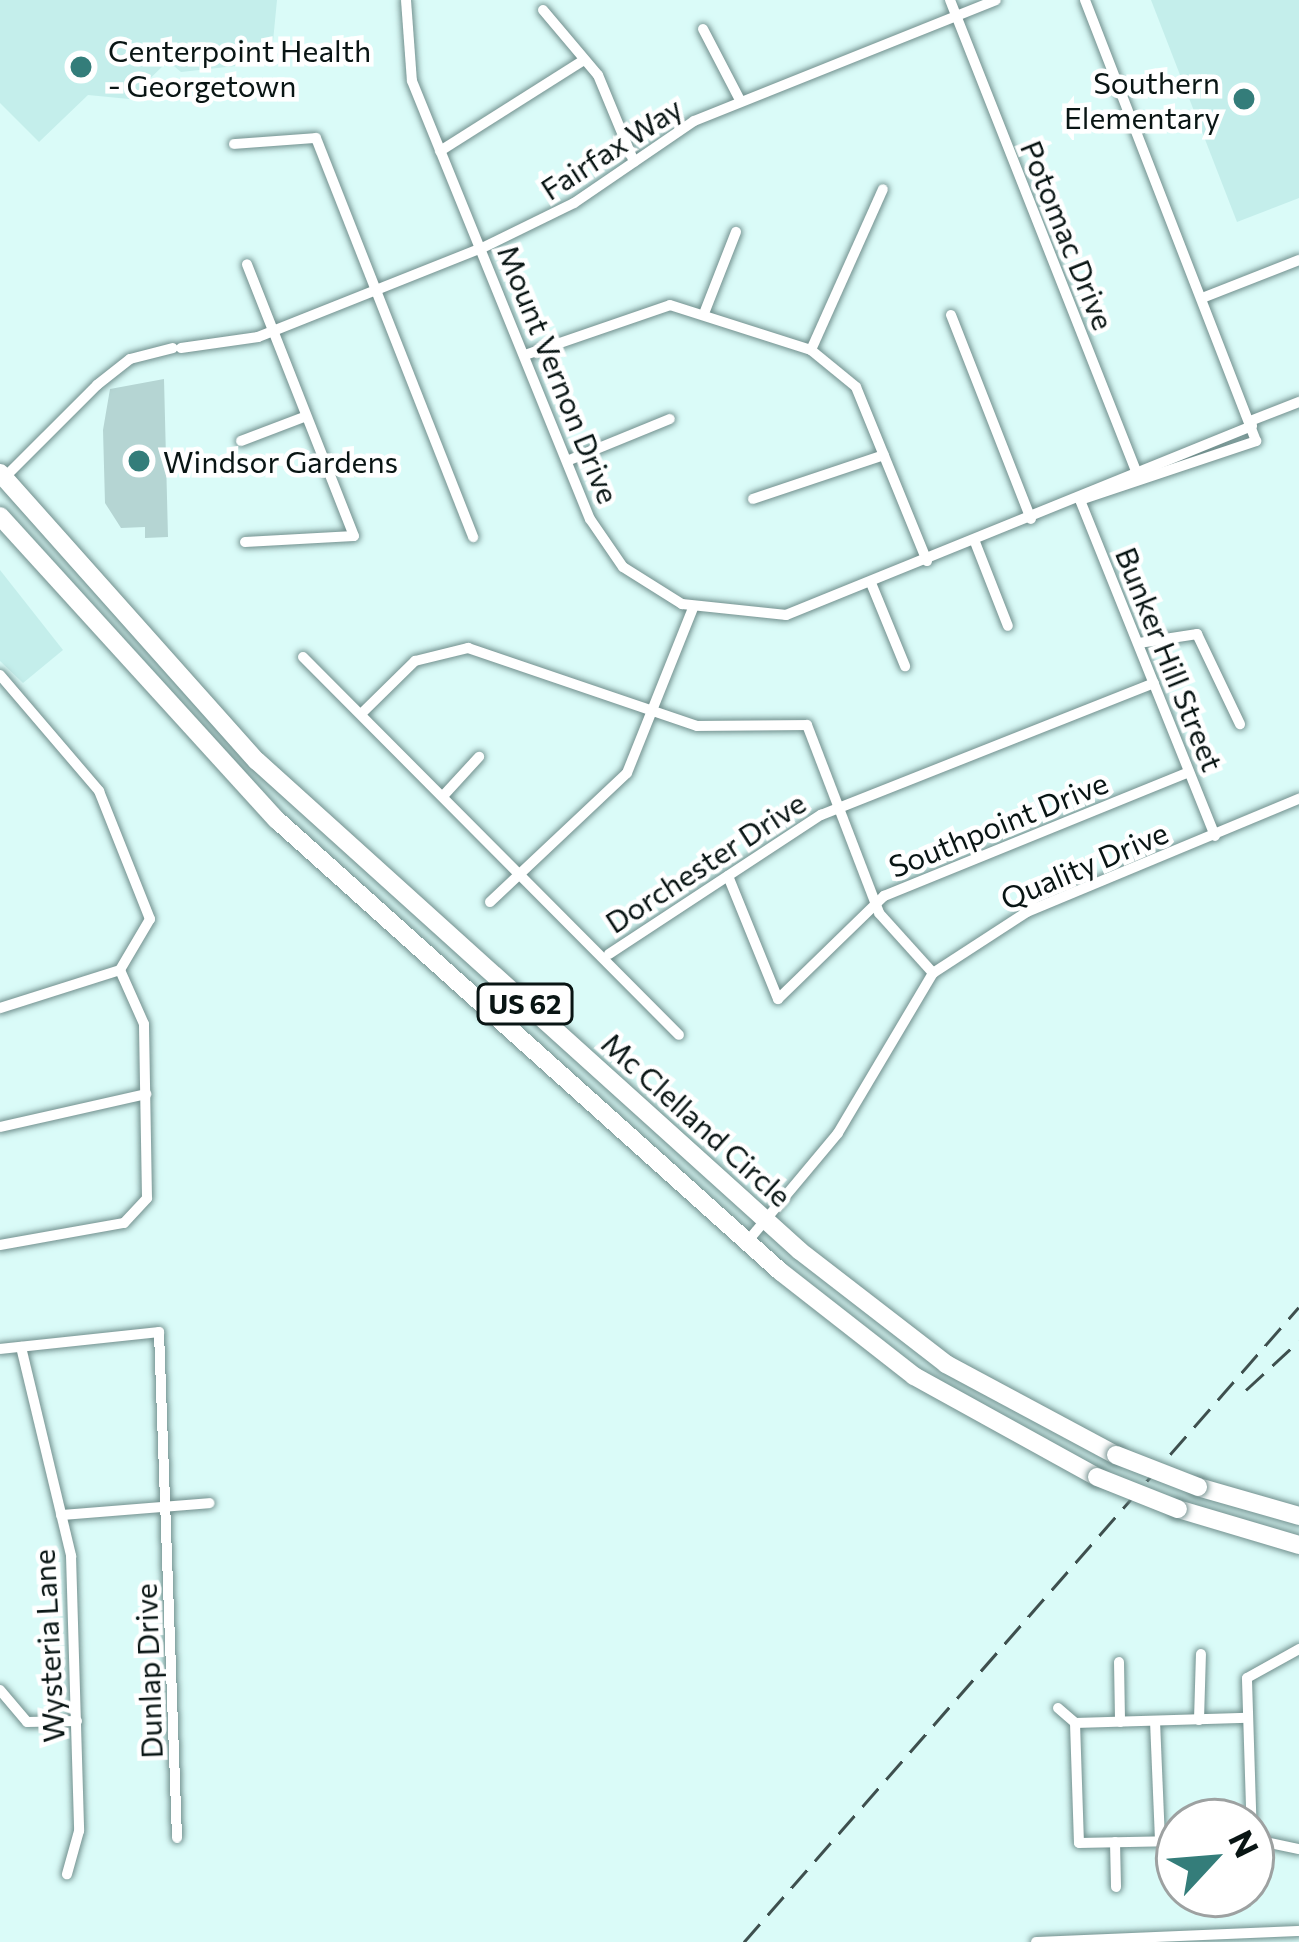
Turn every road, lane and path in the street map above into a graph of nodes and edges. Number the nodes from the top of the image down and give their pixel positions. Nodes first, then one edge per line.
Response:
1 (406, 0) edge
2 (950, 0) edge
3 (996, 0) edge
4 (1085, 0) edge
5 (543, 10) dead end
6 (956, 16) junction
7 (703, 29) dead end
8 (584, 60) junction
9 (740, 100) junction
10 (234, 144) dead end
11 (440, 151) junction
12 (634, 162) junction
13 (883, 189) dead end
14 (736, 232) dead end
15 (482, 248) junction
16 (1299, 260) edge
17 (247, 264) dead end
18 (374, 290) junction
19 (1202, 298) junction
20 (705, 310) junction
21 (951, 315) dead end
22 (270, 332) junction
23 (811, 350) junction
24 (525, 355) junction
25 (1299, 402) edge
26 (304, 417) junction
27 (670, 419) dead end
28 (1251, 423) junction
29 (241, 441) dead end
30 (884, 455) junction
31 (567, 461) junction
32 (1136, 471) junction
33 (2, 478) edge
34 (753, 499) dead end
35 (1080, 500) junction
36 (0, 516) edge
37 (1031, 519) junction
38 (473, 537) dead end
39 (245, 542) dead end
40 (975, 542) junction
41 (927, 561) junction
42 (871, 583) junction
43 (692, 608) junction
44 (1008, 626) dead end
45 (1139, 644) junction
46 (303, 657) dead end
47 (905, 666) dead end
48 (0, 675) edge
49 (1154, 682) junction
50 (658, 712) junction
51 (361, 715) junction
52 (1240, 724) dead end
53 (479, 757) dead end
54 (1189, 772) junction
55 (444, 795) junction
56 (1299, 800) edge
57 (837, 808) junction
58 (1215, 836) junction
59 (526, 875) junction
60 (728, 876) junction
61 (490, 902) dead end
62 (875, 904) junction
63 (609, 954) junction
64 (120, 970) junction
65 (933, 974) junction
66 (0, 1008) edge
67 (679, 1035) dead end
68 (146, 1094) junction
69 (0, 1127) edge
70 (766, 1221) junction
71 (747, 1242) junction
72 (0, 1245) edge
73 (20, 1347) junction
74 (0, 1349) edge
75 (168, 1503) junction
76 (209, 1503) dead end
77 (61, 1515) junction
78 (1299, 1516) edge
79 (1299, 1545) edge
80 (1299, 1649) edge
81 (1201, 1654) dead end
82 (1119, 1662) dead end
83 (0, 1690) edge
84 (1058, 1708) dead end
85 (1248, 1718) junction
86 (1199, 1720) junction
87 (77, 1721) junction
88 (1155, 1721) junction
89 (1120, 1722) junction
90 (1075, 1724) junction
91 (1158, 1798) edge
92 (1250, 1798) edge
93 (177, 1838) dead end
94 (1155, 1841) edge
95 (1115, 1842) junction
96 (67, 1874) dead end
97 (1116, 1886) dead end
98 (1299, 1931) edge
99 (1036, 1942) edge

1 - 11 street, Mount Vernon Drive
2 - 6 street, Potomac Drive
3 - 6 street, Fairfax Way
4 - 19 street
5 - 8 street
6 - 9 street, Fairfax Way
6 - 32 street, Potomac Drive
7 - 9 street
8 - 11 street
8 - 12 street
9 - 12 street, Fairfax Way
10 - 18 street
11 - 15 street, Mount Vernon Drive
12 - 15 street, Fairfax Way
13 - 23 street
14 - 20 street
15 - 18 street, Fairfax Way
15 - 24 street, Mount Vernon Drive
16 - 19 street
17 - 22 street
18 - 22 street, Fairfax Way
18 - 38 street
19 - 28 street
20 - 23 street
20 - 24 street
21 - 37 street
22 - 26 street
22 - 33 street, Fairfax Way
23 - 30 street
24 - 31 street, Mount Vernon Drive
25 - 28 street, Mount Vernon Drive
26 - 29 street
26 - 39 street
27 - 31 street
28 - 32 street, Mount Vernon Drive
28 - 35 street, Mount Vernon Drive
30 - 34 street
30 - 41 street
31 - 43 street, Mount Vernon Drive
32 - 35 street, Mount Vernon Drive
33 - 70 highway, Mc Clelland Circle / US 62
35 - 37 street, Mount Vernon Drive
35 - 45 street, Bunker Hill Street
36 - 71 highway, Mc Clelland Circle / US 62
37 - 40 street, Mount Vernon Drive
40 - 41 street, Mount Vernon Drive
40 - 44 street
41 - 42 street, Mount Vernon Drive
42 - 43 street, Mount Vernon Drive
42 - 47 street
43 - 50 street
45 - 49 street, Bunker Hill Street
45 - 52 street
46 - 51 street, Dorchester Drive
48 - 64 street
49 - 54 street, Bunker Hill Street
49 - 57 street, Dorchester Drive
50 - 51 street
50 - 57 street
50 - 59 street
51 - 55 street, Dorchester Drive
53 - 55 street
54 - 58 street, Bunker Hill Street
54 - 62 street, Southpoint Drive
55 - 59 street, Dorchester Drive
56 - 58 street, Quality Drive
57 - 60 street, Dorchester Drive
57 - 62 street
58 - 65 street, Quality Drive
59 - 61 street
59 - 63 street, Dorchester Drive
60 - 62 street, Southpoint Drive
60 - 63 street, Dorchester Drive
62 - 65 street
63 - 67 street
64 - 66 street
64 - 68 street
65 - 70 street, Quality Drive
68 - 69 street
68 - 72 street
70 - 71 street, Quality Drive
70 - 78 highway, Mc Clelland Circle / US 62, bridge
71 - 79 highway, Mc Clelland Circle / US 62, bridge
73 - 74 street
73 - 75 street, Dunlap Drive
73 - 77 street, Wysteria Lane
75 - 76 street
75 - 77 street
75 - 93 street, Dunlap Drive
77 - 87 street, Wysteria Lane
80 - 85 street
81 - 86 street
82 - 89 street
83 - 87 street
84 - 90 street
85 - 86 street
85 - 92 street
86 - 88 street
87 - 96 street, Wysteria Lane
88 - 89 street
88 - 91 street
89 - 90 street
90 - 95 street
94 - 95 street
95 - 97 street
98 - 99 street

